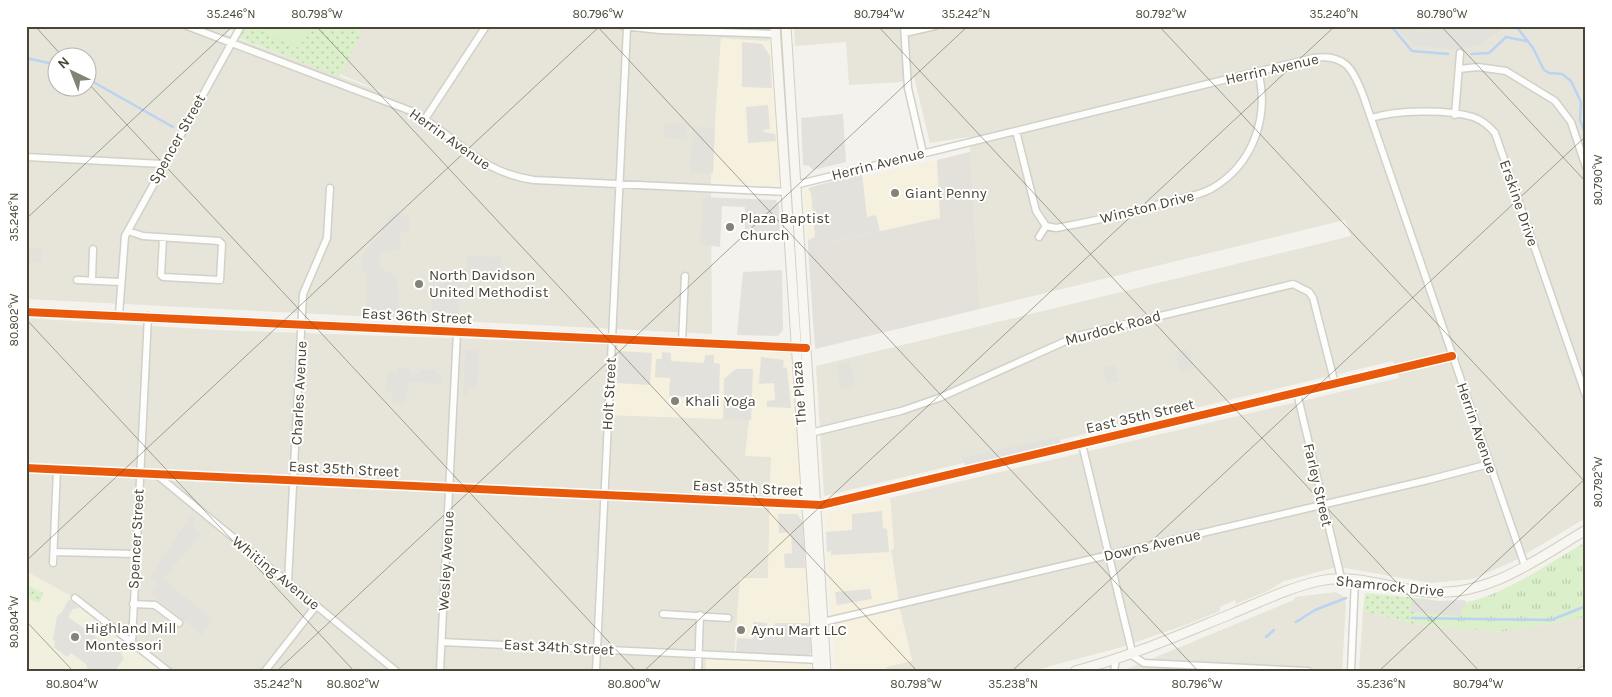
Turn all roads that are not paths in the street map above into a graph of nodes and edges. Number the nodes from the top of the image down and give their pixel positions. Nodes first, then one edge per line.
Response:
1 (187, 26) edge
2 (241, 26) edge
3 (486, 26) edge
4 (786, 26) edge
5 (935, 26) edge
6 (625, 27) edge
7 (775, 30) edge
8 (904, 30) edge
9 (230, 42) junction
10 (1460, 53) dead end
11 (1459, 69) junction
12 (1258, 71) junction
13 (1455, 115) junction
14 (1371, 118) junction
15 (425, 119) junction
16 (1016, 131) junction
17 (922, 154) junction
18 (26, 157) edge
19 (163, 164) junction
20 (1586, 167) edge
21 (619, 183) junction
22 (795, 185) junction
23 (330, 188) dead end
24 (787, 192) junction
25 (1046, 226) junction
26 (128, 231) junction
27 (1039, 237) dead end
28 (163, 238) junction
29 (93, 249) dead end
30 (685, 276) dead end
31 (77, 280) dead end
32 (92, 280) junction
33 (121, 282) junction
34 (26, 312) edge
35 (119, 315) junction
36 (148, 316) junction
37 (303, 324) junction
38 (457, 332) junction
39 (611, 339) junction
40 (682, 342) junction
41 (795, 348) junction
42 (806, 348) junction
43 (1452, 356) junction
44 (1335, 384) junction
45 (1297, 393) junction
46 (1586, 396) edge
47 (806, 434) junction
48 (1082, 444) junction
49 (1489, 464) junction
50 (26, 468) edge
51 (57, 470) junction
52 (140, 473) junction
53 (157, 474) junction
54 (294, 480) junction
55 (449, 488) junction
56 (604, 495) junction
57 (812, 504) junction
58 (1323, 504) junction
59 (1586, 530) edge
60 (54, 552) junction
61 (135, 554) junction
62 (1109, 555) junction
63 (53, 563) dead end
64 (1525, 566) junction
65 (1340, 578) junction
66 (1355, 580) junction
67 (288, 582) junction
68 (78, 600) dead end
69 (133, 604) junction
70 (316, 606) junction
71 (663, 614) dead end
72 (700, 615) junction
73 (728, 618) dead end
74 (179, 623) dead end
75 (819, 623) junction
76 (442, 642) junction
77 (132, 643) junction
78 (597, 649) junction
79 (699, 654) junction
80 (1132, 654) junction
81 (1116, 659) junction
82 (822, 660) junction
83 (1230, 669) edge
84 (1586, 670) edge
85 (168, 671) edge
86 (265, 671) edge
87 (396, 671) edge
88 (440, 671) edge
89 (596, 671) edge
90 (698, 671) edge
91 (818, 671) edge
92 (826, 671) edge
93 (1075, 671) edge
94 (1114, 671) edge
95 (1308, 671) edge
96 (1350, 671) edge
97 (1580, 671) edge

1 - 9 street, Herrin Avenue
2 - 9 street, Spencer Street
3 - 15 street
4 - 22 street, The Plaza
5 - 8 street
6 - 7 street
6 - 21 street, Holt Street
7 - 24 street, The Plaza
8 - 17 street
9 - 15 street, Herrin Avenue
9 - 19 street, Spencer Street
10 - 11 street
11 - 13 street
11 - 20 street
12 - 14 street, Herrin Avenue
12 - 16 street, Herrin Avenue
12 - 25 street, Winston Drive
13 - 14 street, Erskine Drive
13 - 46 street, Erskine Drive
14 - 43 street, Herrin Avenue
15 - 21 street, Herrin Avenue
16 - 17 street, Herrin Avenue
16 - 25 street
17 - 22 street, Herrin Avenue
18 - 19 street
19 - 26 street, Spencer Street
21 - 24 street, Herrin Avenue
21 - 39 street, Holt Street
22 - 42 street, The Plaza
23 - 37 street, Charles Avenue
24 - 41 street, The Plaza
25 - 27 street
26 - 28 street
26 - 33 street, Spencer Street
28 - 28 street
29 - 32 street
30 - 40 street
31 - 32 street
32 - 33 street
33 - 35 street, Spencer Street
34 - 35 street, East 36th Street
35 - 36 street, East 36th Street
36 - 37 street, East 36th Street
36 - 52 street, Spencer Street
37 - 38 street, East 36th Street
37 - 54 street, Charles Avenue
38 - 39 street, East 36th Street
38 - 55 street, Wesley Avenue
39 - 40 street, East 36th Street
39 - 56 street, Holt Street
40 - 41 street, East 36th Street
41 - 42 street, East 36th Street
41 - 47 street, The Plaza
42 - 47 street, The Plaza
43 - 44 street, East 35th Street
43 - 49 street, Herrin Avenue
44 - 45 street, East 35th Street
44 - 47 street, Murdock Road
45 - 48 street, East 35th Street
45 - 58 street, Farley Street
47 - 57 street, The Plaza
48 - 57 street, East 35th Street
48 - 62 street
49 - 58 street, Downs Avenue
49 - 64 street, Herrin Avenue
50 - 51 street, East 35th Street
51 - 52 street, East 35th Street
51 - 60 street
52 - 53 street, East 35th Street
52 - 61 street, Spencer Street
53 - 54 street, East 35th Street
53 - 67 street, Whiting Avenue
54 - 55 street, East 35th Street
54 - 67 street, Charles Avenue
55 - 56 street, East 35th Street
55 - 76 street, Wesley Avenue
56 - 57 street, East 35th Street
56 - 78 street, Holt Street
57 - 75 street, The Plaza
58 - 62 street, Downs Avenue
58 - 65 street, Farley Street
59 - 64 street, Shamrock Drive
60 - 61 street
60 - 63 street
61 - 69 street, Spencer Street
62 - 75 street, Downs Avenue
62 - 80 street
64 - 66 street, Shamrock Drive
65 - 66 street, Shamrock Drive
65 - 80 street, Shamrock Drive
66 - 96 street
67 - 70 street, Whiting Avenue
68 - 77 street
69 - 74 street
69 - 77 street, Spencer Street
70 - 86 street
70 - 87 street, Whiting Avenue
71 - 72 street
72 - 73 street
72 - 79 street
75 - 82 street, The Plaza
76 - 78 street, East 34th Street
76 - 88 street, Wesley Avenue
77 - 85 street
78 - 79 street, East 34th Street
78 - 89 street, Holt Street
79 - 82 street, East 34th Street
79 - 90 street
80 - 81 street, Shamrock Drive
80 - 83 street
81 - 93 street, Shamrock Drive
81 - 94 street
82 - 91 street, The Plaza
82 - 92 street, The Plaza
83 - 95 street
84 - 97 street

